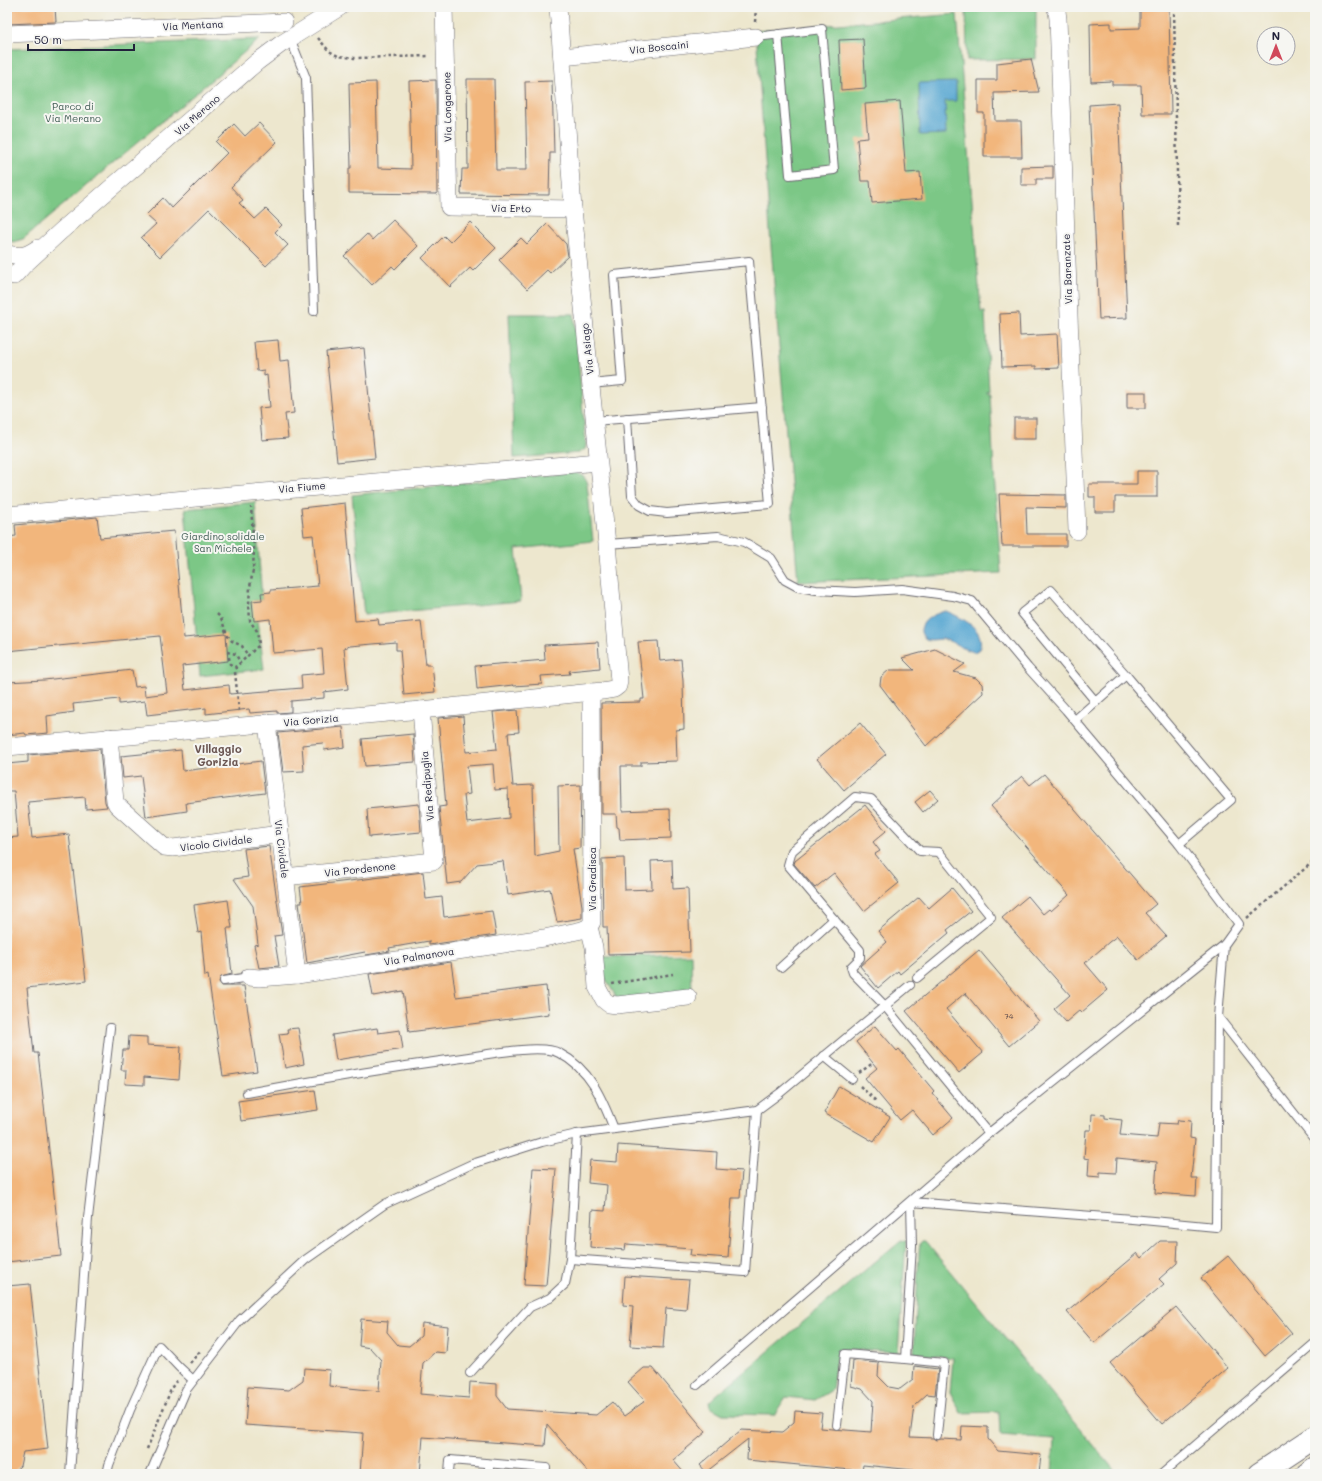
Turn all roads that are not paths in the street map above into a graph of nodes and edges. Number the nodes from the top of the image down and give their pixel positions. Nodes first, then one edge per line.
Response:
1 (340, 7) edge
2 (444, 7) edge
3 (558, 7) edge
4 (1055, 7) edge
5 (284, 22) dead end
6 (7, 34) edge
7 (778, 34) junction
8 (756, 37) joint
9 (290, 38) junction
10 (562, 57) junction
11 (449, 207) joint
12 (573, 209) junction
13 (61, 232) junction
14 (7, 253) edge
15 (11, 282) edge
16 (314, 311) dead end
17 (590, 384) junction
18 (762, 407) junction
19 (627, 418) junction
20 (594, 421) junction
21 (598, 462) junction
22 (7, 514) edge
23 (1077, 531) dead end
24 (607, 544) junction
25 (1126, 675) junction
26 (614, 689) joint
27 (591, 692) junction
28 (1096, 702) junction
29 (420, 710) junction
30 (1075, 720) junction
31 (267, 724) junction
32 (109, 737) junction
33 (7, 746) edge
34 (280, 834) junction
35 (1179, 844) junction
36 (434, 861) joint
37 (285, 877) junction
38 (834, 919) junction
39 (589, 927) junction
40 (1224, 945) junction
41 (781, 967) dead end
42 (297, 975) junction
43 (249, 977) joint
44 (917, 978) dead end
45 (224, 980) dead end
46 (910, 984) dead end
47 (688, 997) dead end
48 (884, 1005) junction
49 (1218, 1017) junction
50 (110, 1028) dead end
51 (824, 1056) junction
52 (852, 1079) road end
53 (247, 1093) dead end
54 (757, 1110) junction
55 (614, 1130) junction
56 (577, 1134) junction
57 (989, 1134) junction
58 (1315, 1140) edge
59 (911, 1202) junction
60 (570, 1260) junction
61 (1315, 1343) edge
62 (905, 1359) junction
63 (470, 1373) dead end
64 (194, 1380) junction
65 (697, 1385) dead end
66 (837, 1425) dead end
67 (937, 1435) dead end
68 (1315, 1437) edge
69 (489, 1464) junction
70 (546, 1468) dead end
71 (1315, 1468) edge
72 (70, 1474) edge
73 (107, 1474) edge
74 (150, 1474) edge
75 (449, 1474) edge
76 (489, 1474) edge
77 (1162, 1474) edge
78 (1259, 1474) edge
79 (1307, 1474) edge

1 - 9 street, Via Merano
2 - 11 street, Via Longarone
3 - 10 street, Via Asiago
4 - 23 street, Via Baranzate
5 - 6 street, Via Mentana
7 - 7 lane
7 - 8 lane
8 - 10 street, Via Boscaini
9 - 13 street, Via Merano
9 - 16 lane
10 - 12 street, Via Asiago
11 - 12 street, Via Erto
12 - 17 street, Via Asiago
13 - 14 street
13 - 15 street
14 - 15 street
17 - 18 lane
17 - 20 street, Via Asiago
18 - 19 lane
18 - 19 lane
19 - 20 lane
20 - 21 street, Via Asiago
21 - 22 street, Via Fiume
21 - 24 street, Via Asiago
24 - 26 street, Via Asiago
24 - 30 lane
25 - 28 lane
25 - 28 lane
25 - 35 lane
26 - 27 street, Via Gorizia
27 - 29 street, Via Gorizia
27 - 39 street, Via Gradisca
28 - 30 lane
29 - 31 street, Via Gorizia
29 - 36 street, Via Redipuglia
30 - 35 lane
31 - 32 street, Via Gorizia
31 - 34 street, Via Cividale
32 - 33 street, Via Gorizia
32 - 34 street, Vicolo Cividale
34 - 37 street, Via Cividale
35 - 40 lane
36 - 37 street, Via Pordenone
37 - 42 street, Via Cividale
38 - 41 lane
38 - 44 lane
38 - 48 lane
39 - 42 street, Via Palmanova
39 - 47 street, Via Gradisca
40 - 49 lane
40 - 57 lane
42 - 43 street, Via Palmanova
43 - 45 lane
46 - 48 lane
48 - 51 lane
48 - 57 lane
49 - 58 lane
49 - 59 lane
50 - 72 lane
51 - 52 lane
51 - 54 lane
53 - 55 lane
54 - 55 lane
54 - 60 lane
55 - 56 lane
56 - 60 lane
56 - 64 lane
57 - 59 lane
59 - 62 lane
59 - 65 lane
60 - 63 lane
61 - 77 lane
62 - 66 lane
62 - 67 lane
64 - 73 lane
64 - 74 lane
68 - 78 highway
69 - 70 lane
69 - 75 lane
69 - 76 lane
71 - 79 highway

